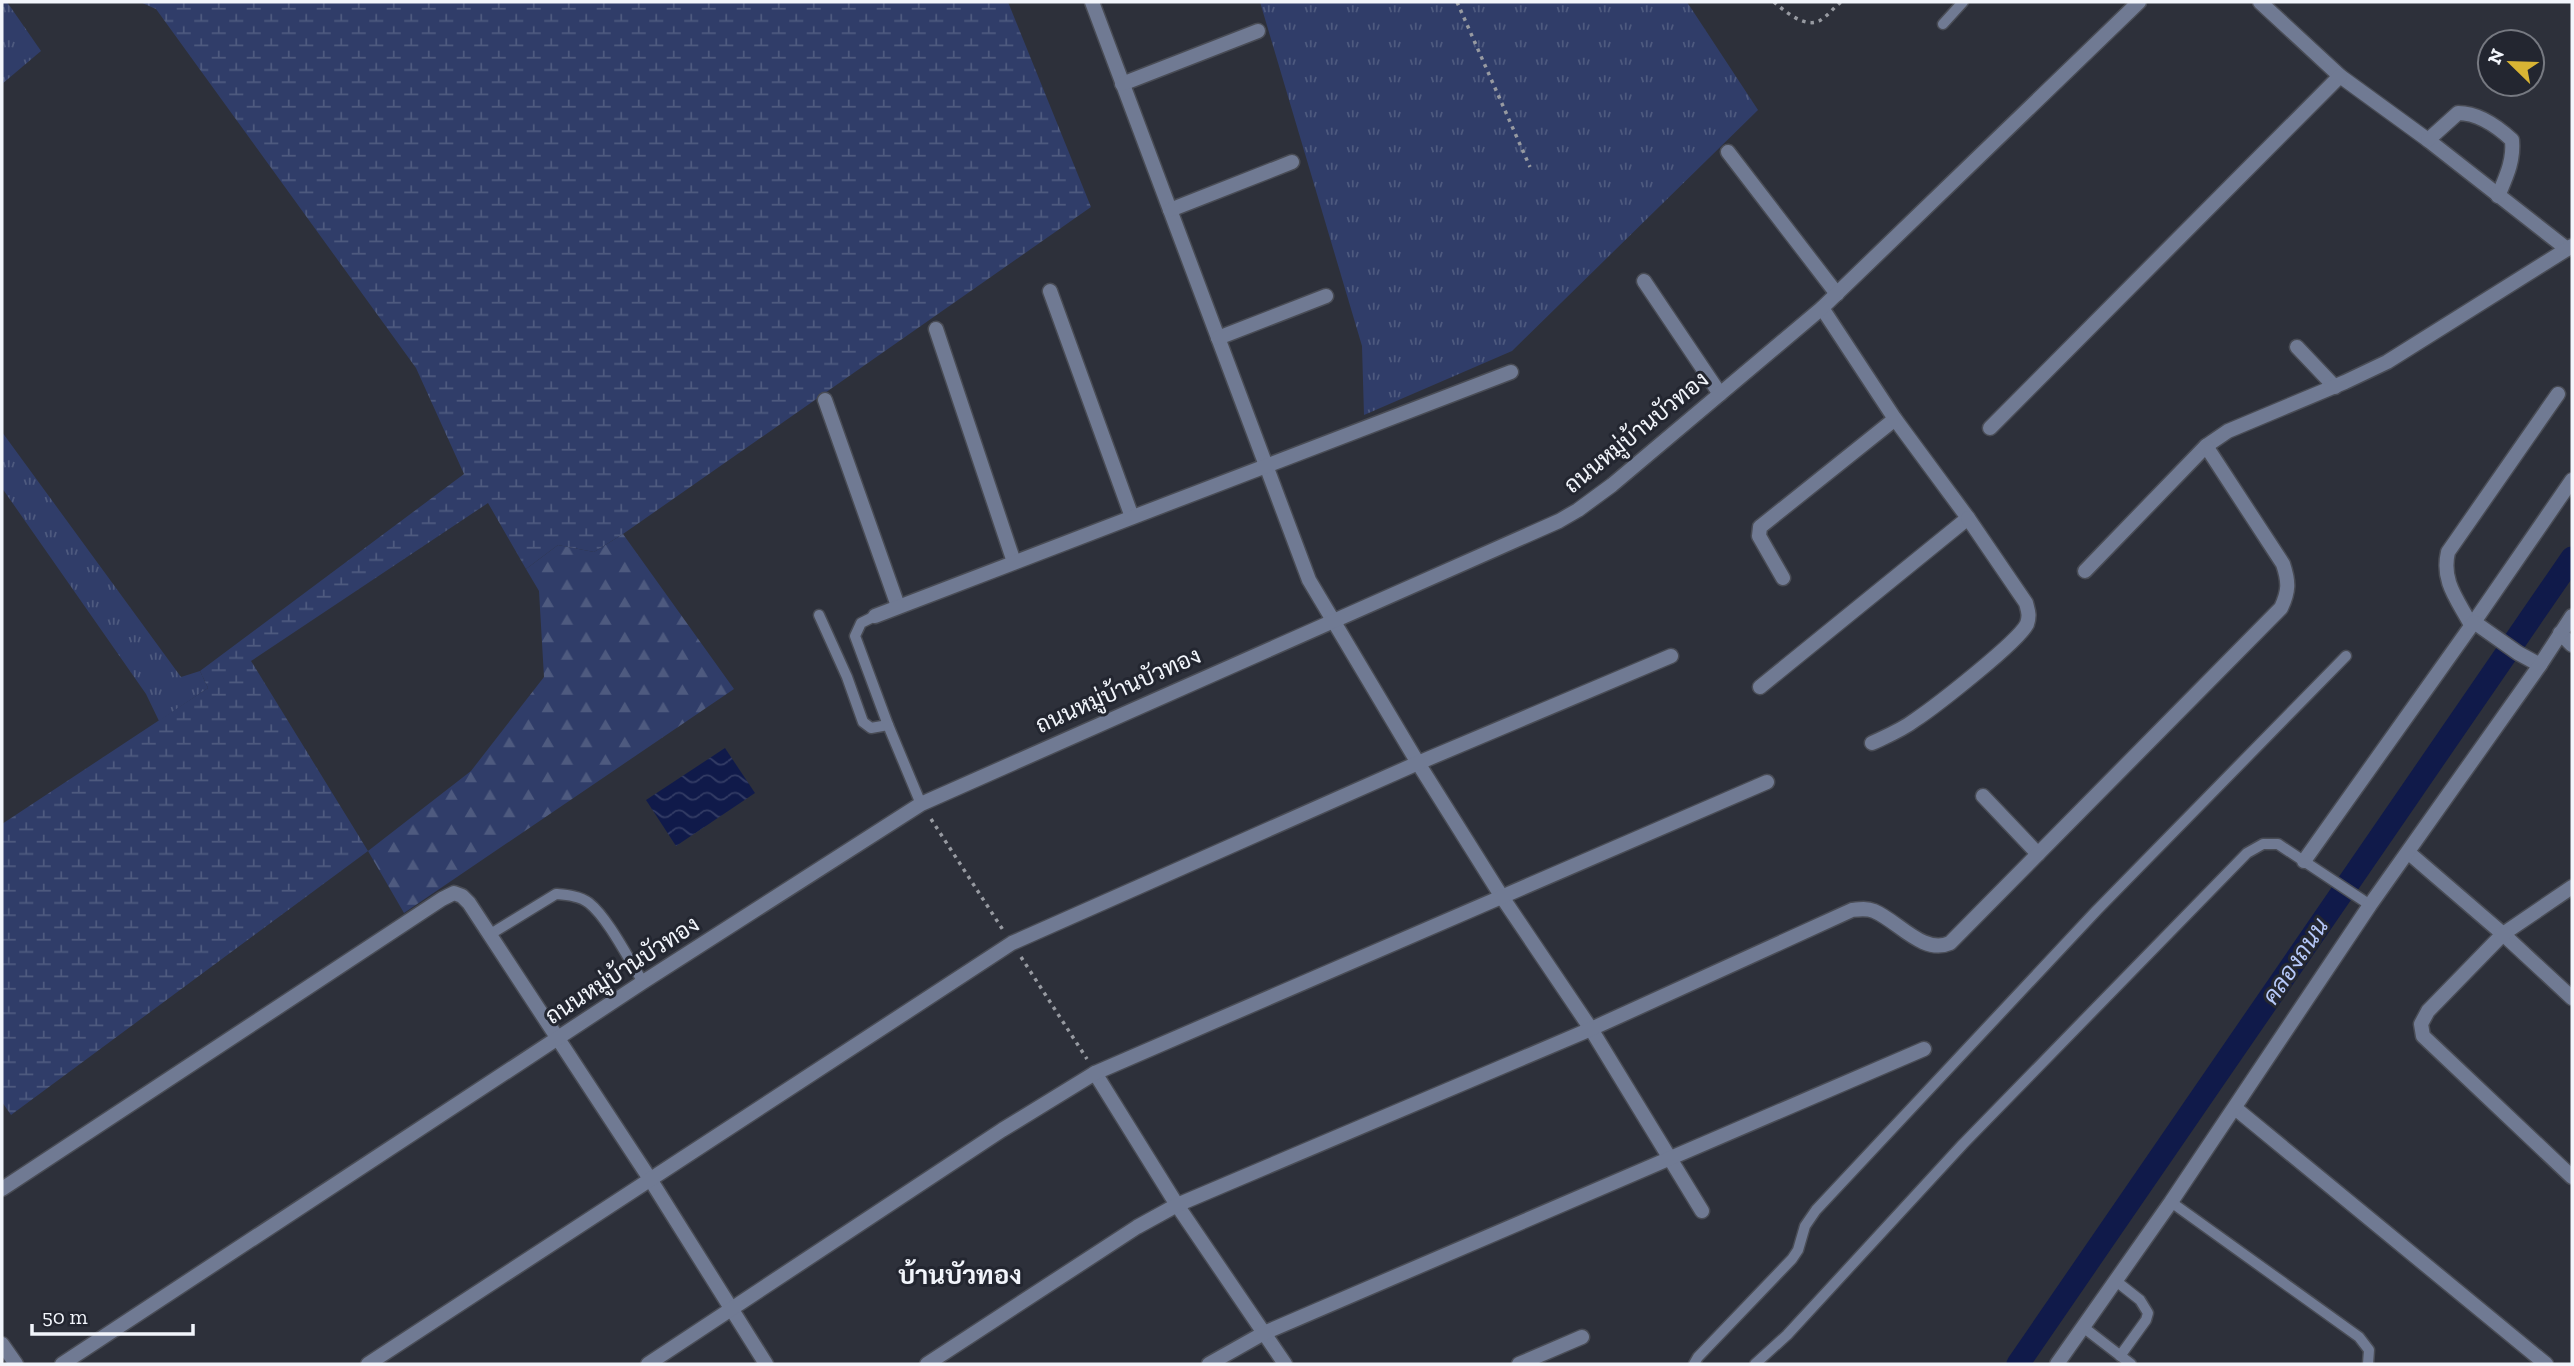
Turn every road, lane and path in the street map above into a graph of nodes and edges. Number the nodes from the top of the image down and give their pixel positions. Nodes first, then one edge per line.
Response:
1 (1092, 2) edge
2 (1457, 2) edge
3 (1774, 2) edge
4 (1841, 2) edge
5 (1964, 2) edge
6 (2139, 2) edge
7 (2260, 2) edge
8 (1943, 24) dead end
9 (1258, 31) dead end
10 (2340, 76) junction
11 (1122, 84) junction
12 (2428, 140) junction
13 (1728, 152) dead end
14 (1292, 162) dead end
15 (1530, 167) dead end
16 (2498, 196) junction
17 (1170, 210) junction
18 (2570, 247) edge
19 (1644, 281) dead end
20 (1050, 291) dead end
21 (1837, 294) junction
22 (1326, 296) dead end
23 (1822, 308) junction
24 (936, 329) dead end
25 (1218, 338) junction
26 (2297, 347) dead end
27 (1511, 372) dead end
28 (2335, 387) junction
29 (1720, 394) junction
30 (2558, 394) dead end
31 (825, 400) dead end
32 (1895, 419) junction
33 (1990, 428) dead end
34 (2206, 446) junction
35 (1266, 466) junction
36 (2572, 480) edge
37 (1132, 517) junction
38 (1968, 518) junction
39 (1014, 562) junction
40 (2085, 570) dead end
41 (1783, 578) dead end
42 (898, 606) junction
43 (819, 615) dead end
44 (876, 616) joint
45 (2572, 616) edge
46 (1333, 619) junction
47 (2474, 623) junction
48 (2560, 633) junction
49 (2572, 645) edge
50 (1671, 656) dead end
51 (2346, 656) dead end
52 (2540, 665) junction
53 (1760, 687) dead end
54 (888, 725) junction
55 (1871, 743) dead end
56 (1418, 763) junction
57 (1767, 782) dead end
58 (1983, 796) dead end
59 (921, 804) junction
60 (2409, 853) junction
61 (2038, 854) junction
62 (2304, 861) junction
63 (2572, 887) edge
64 (1502, 897) junction
65 (2370, 905) junction
66 (2503, 934) junction
67 (489, 935) junction
68 (643, 982) junction
69 (2572, 999) edge
70 (1591, 1029) junction
71 (558, 1040) junction
72 (1924, 1049) dead end
73 (1095, 1073) junction
74 (2235, 1108) junction
75 (1670, 1159) junction
76 (2572, 1177) edge
77 (650, 1179) junction
78 (2, 1189) edge
79 (2171, 1202) junction
80 (1177, 1205) junction
81 (1702, 1211) dead end
82 (2116, 1281) junction
83 (730, 1310) junction
84 (2083, 1327) junction
85 (1264, 1333) junction
86 (1582, 1337) dead end
87 (2, 1344) edge
88 (2120, 1356) junction
89 (16, 1364) edge
90 (62, 1364) edge
91 (369, 1364) edge
92 (648, 1364) edge
93 (766, 1364) edge
94 (927, 1364) edge
95 (1209, 1364) edge
96 (1285, 1364) edge
97 (1519, 1364) edge
98 (1694, 1364) edge
99 (1755, 1364) edge
100 (2057, 1364) edge
101 (2131, 1364) edge
102 (2368, 1364) edge
103 (2546, 1364) edge

1 - 11 street
2 - 15 path
3 - 4 path
5 - 8 lane
6 - 21 street, ถนนหมู่บ้านบัวทอง
7 - 10 street
9 - 11 street
10 - 12 street
10 - 33 street
11 - 17 street
12 - 16 street
12 - 16 street
13 - 21 street
14 - 17 street
16 - 18 street
17 - 25 street
18 - 28 street
19 - 29 street
20 - 37 street
21 - 23 street, ถนนหมู่บ้านบัวทอง
22 - 25 street
23 - 29 street, ถนนหมู่บ้านบัวทอง
23 - 32 street
24 - 39 street
25 - 35 street
26 - 28 street
27 - 35 street
28 - 34 street
29 - 46 street, ถนนหมู่บ้านบัวทอง
30 - 47 street
31 - 42 street
32 - 38 street
32 - 41 street
34 - 40 street
34 - 61 street
35 - 37 street
35 - 46 street
36 - 47 street
37 - 39 street
38 - 53 street
38 - 55 street
39 - 42 street
42 - 44 street
43 - 54 lane
44 - 54 lane
45 - 48 street
46 - 56 street
46 - 59 street, ถนนหมู่บ้านบัวทอง
47 - 52 street
47 - 62 street
48 - 49 street
48 - 52 street
50 - 56 street
51 - 98 lane
52 - 60 street
54 - 59 lane
56 - 64 street
56 - 77 street
57 - 64 street
58 - 61 street
59 - 68 street, ถนนหมู่บ้านบัวทอง
60 - 65 street
60 - 66 street
61 - 70 street
62 - 65 lane
62 - 99 lane
63 - 66 street
64 - 70 street
64 - 73 street
65 - 74 street
66 - 69 street
66 - 76 street
67 - 68 lane
67 - 71 street
67 - 78 street
68 - 71 street, ถนนหมู่บ้านบัวทอง
70 - 75 street
70 - 80 street
71 - 77 street
71 - 90 street, ถนนหมู่บ้านบัวทอง
72 - 75 street
73 - 80 street
73 - 83 street
74 - 79 street
74 - 103 street
75 - 81 street
75 - 85 street
77 - 83 street
77 - 91 street
79 - 82 street
79 - 102 lane
80 - 85 street
80 - 94 street
82 - 84 street
82 - 88 lane
83 - 92 street
83 - 93 street
84 - 88 lane
84 - 100 street
85 - 95 street
85 - 96 street
86 - 97 street
87 - 89 street
88 - 101 lane

